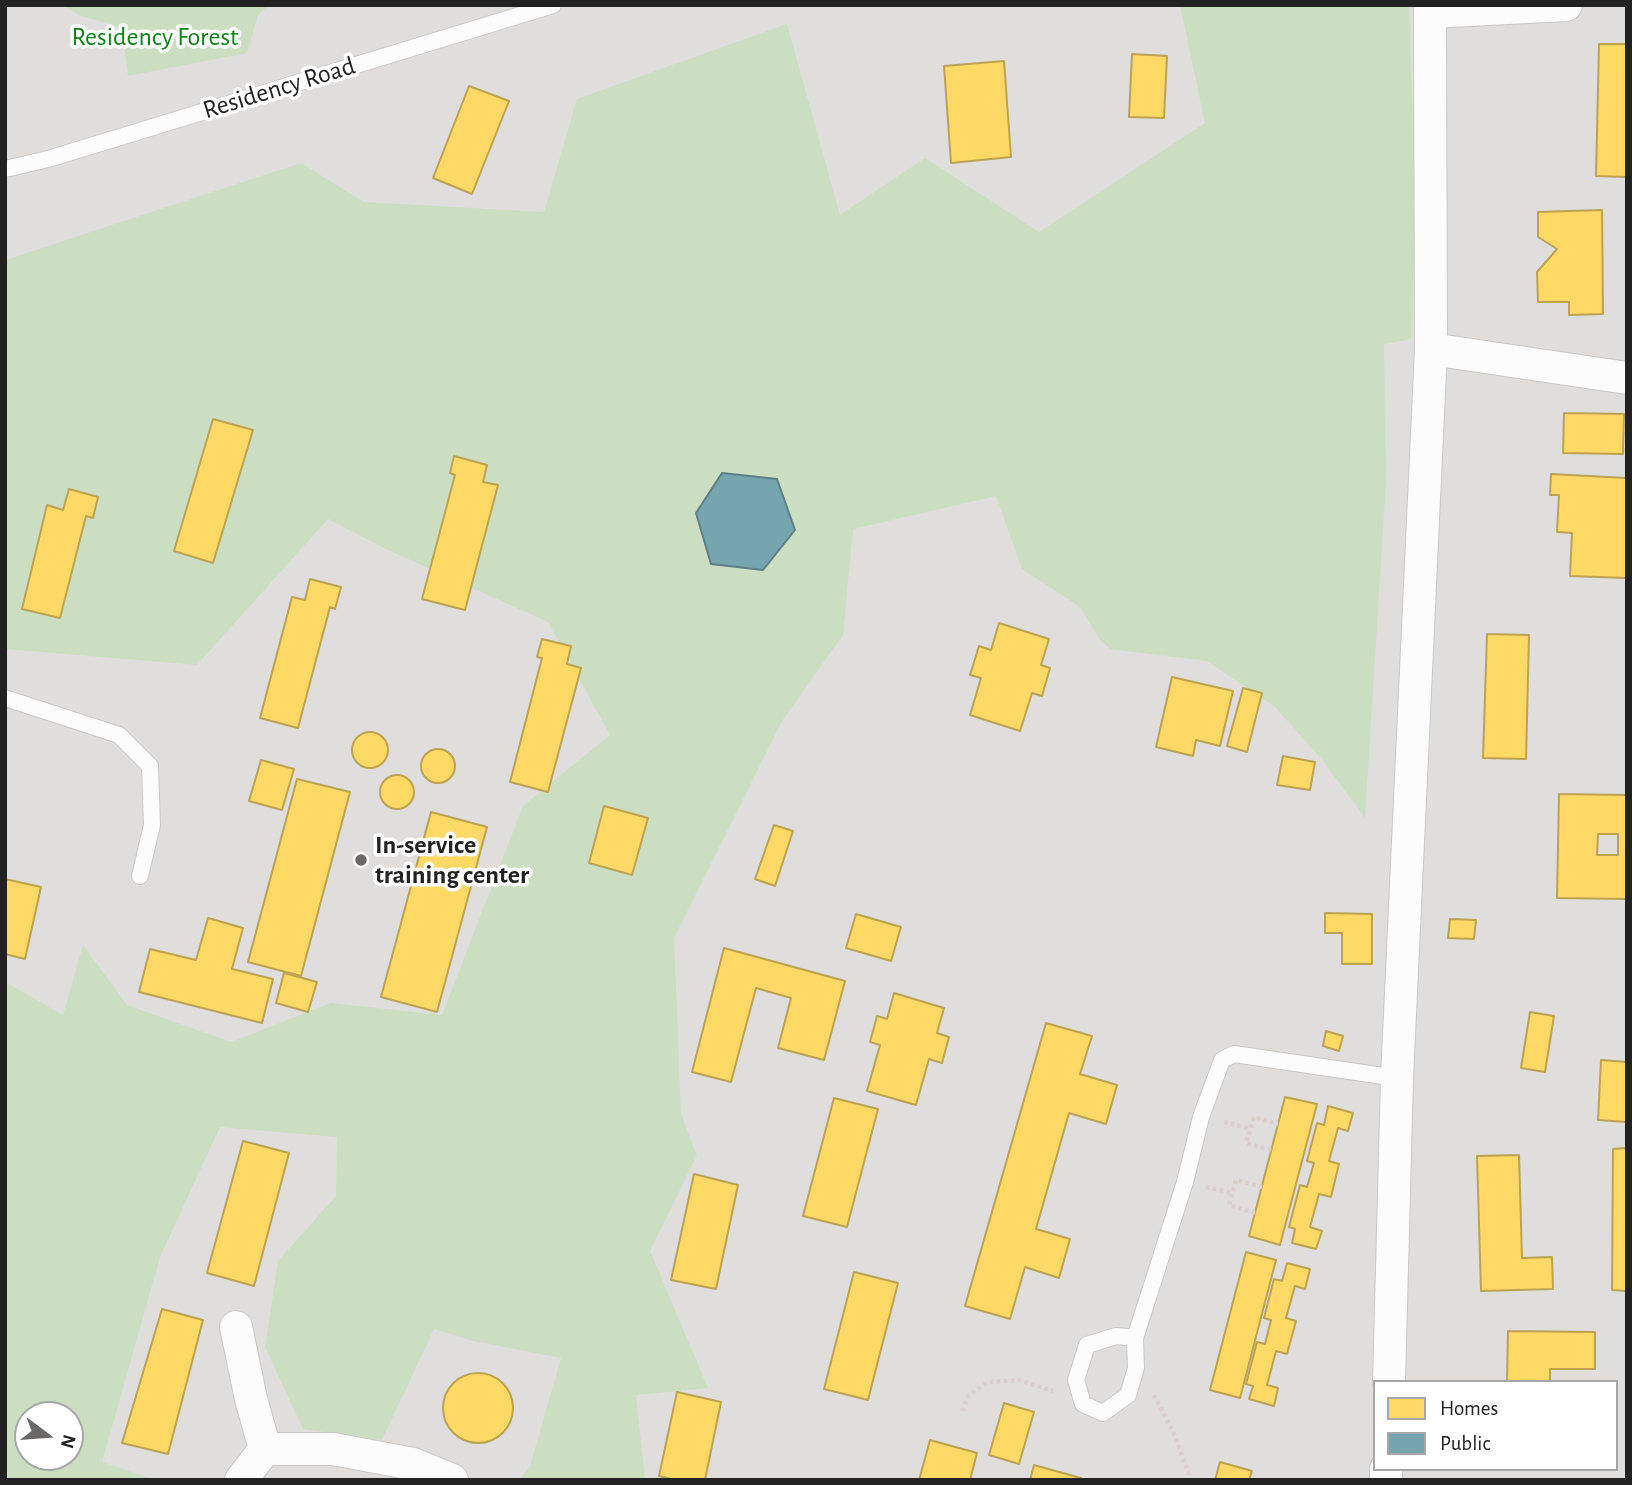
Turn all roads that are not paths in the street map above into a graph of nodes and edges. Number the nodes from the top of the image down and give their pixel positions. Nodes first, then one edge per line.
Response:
1 (553, 5) edge
2 (1566, 5) edge
3 (1430, 9) edge
4 (5, 169) edge
5 (1431, 349) junction
6 (1627, 378) edge
7 (5, 698) edge
8 (140, 876) dead end
9 (1397, 1078) junction
10 (236, 1327) dead end
11 (1135, 1338) junction
12 (1389, 1380) edge
13 (265, 1449) junction
14 (241, 1480) edge
15 (452, 1480) edge

1 - 4 lane, Residency Road
2 - 3 street
3 - 5 street
5 - 6 street
5 - 9 street
7 - 8 lane
9 - 11 lane
9 - 12 street
10 - 13 street
11 - 11 lane
13 - 14 street
13 - 15 street

